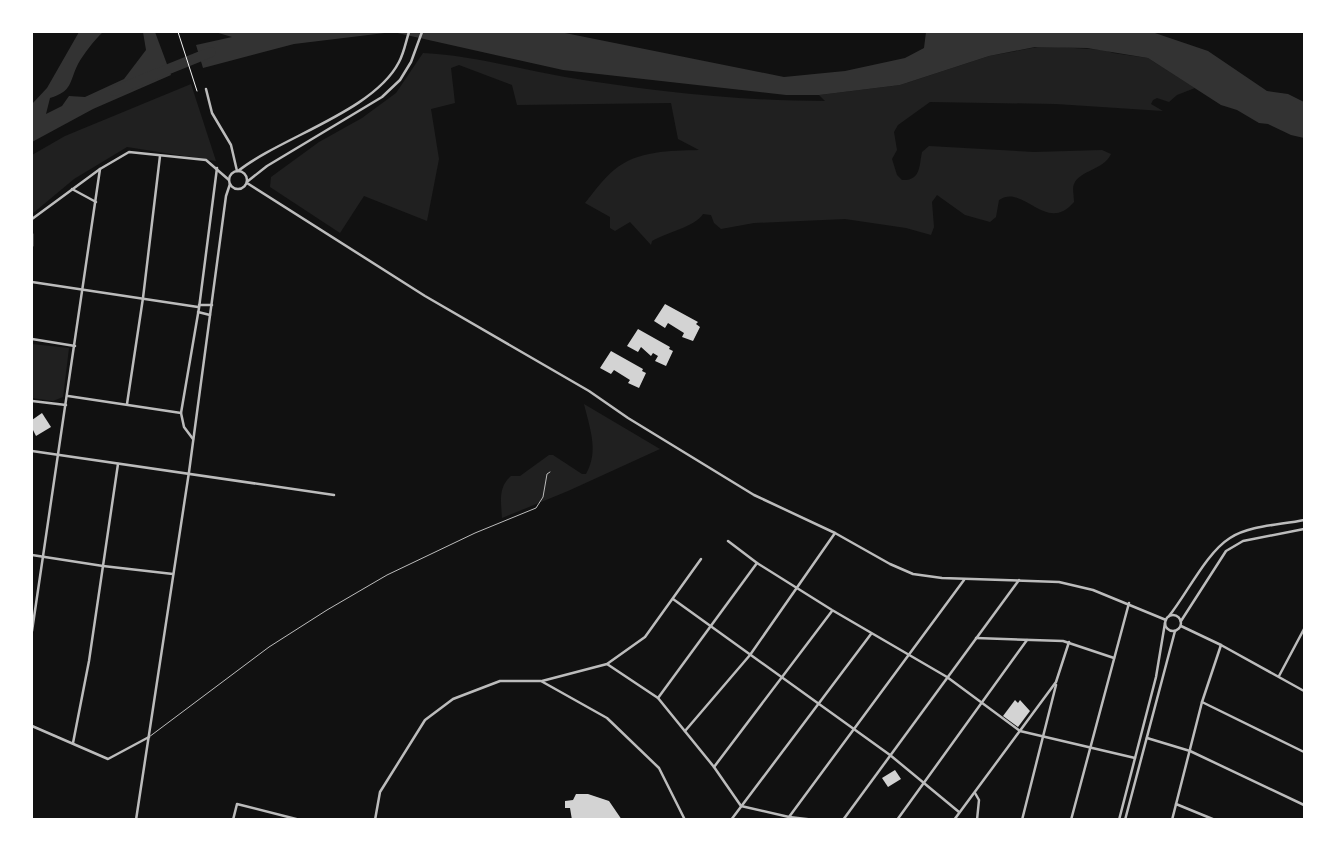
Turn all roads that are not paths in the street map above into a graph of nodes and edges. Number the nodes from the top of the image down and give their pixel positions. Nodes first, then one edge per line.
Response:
1 (409, 32) edge
2 (422, 32) edge
3 (206, 89) dead end
4 (160, 156) junction
5 (217, 168) junction
6 (100, 169) junction
7 (237, 171) junction
8 (230, 182) junction
9 (248, 182) junction
10 (72, 189) junction
11 (96, 202) junction
12 (32, 219) edge
13 (32, 234) edge
14 (32, 246) edge
15 (32, 282) edge
16 (83, 290) junction
17 (144, 298) junction
18 (212, 305) junction
19 (199, 308) junction
20 (210, 314) junction
21 (32, 339) edge
22 (75, 346) junction
23 (68, 396) junction
24 (32, 401) edge
25 (127, 404) junction
26 (66, 405) junction
27 (181, 413) junction
28 (193, 439) junction
29 (32, 450) edge
30 (58, 455) junction
31 (118, 464) junction
32 (189, 472) junction
33 (550, 472) dead end
34 (334, 495) dead end
35 (1304, 520) edge
36 (1304, 529) edge
37 (835, 533) junction
38 (728, 541) dead end
39 (32, 555) edge
40 (41, 556) junction
41 (701, 559) dead end
42 (757, 563) junction
43 (103, 566) junction
44 (173, 574) junction
45 (965, 579) junction
46 (1019, 580) junction
47 (797, 588) junction
48 (673, 599) junction
49 (1129, 603) junction
50 (832, 610) junction
51 (1167, 620) junction
52 (1181, 624) junction
53 (711, 626) junction
54 (1304, 629) edge
55 (32, 631) edge
56 (1175, 631) junction
57 (871, 634) junction
58 (976, 638) junction
59 (1027, 640) junction
60 (1069, 642) junction
61 (1221, 645) junction
62 (909, 654) junction
63 (750, 655) junction
64 (1115, 658) junction
65 (607, 664) junction
66 (1279, 676) junction
67 (947, 677) junction
68 (783, 678) junction
69 (541, 681) junction
70 (1056, 682) junction
71 (1304, 691) edge
72 (658, 698) junction
73 (982, 702) junction
74 (1202, 702) junction
75 (818, 704) junction
76 (32, 726) edge
77 (854, 730) junction
78 (685, 731) junction
79 (1020, 732) junction
80 (149, 737) junction
81 (1042, 737) junction
82 (1146, 738) junction
83 (74, 743) junction
84 (1091, 748) junction
85 (1190, 751) junction
86 (1304, 752) edge
87 (890, 755) junction
88 (1135, 758) junction
89 (714, 767) junction
90 (923, 783) junction
91 (974, 792) junction
92 (1176, 804) junction
93 (1304, 805) edge
94 (741, 806) junction
95 (960, 812) junction
96 (789, 817) junction
97 (136, 820) edge
98 (233, 820) edge
99 (300, 820) edge
100 (374, 820) edge
101 (685, 820) edge
102 (731, 820) edge
103 (815, 820) edge
104 (842, 820) edge
105 (897, 820) edge
106 (954, 820) edge
107 (977, 820) edge
108 (1022, 820) edge
109 (1071, 820) edge
110 (1119, 820) edge
111 (1125, 820) edge
112 (1172, 820) edge
113 (1215, 820) edge

1 - 7 street
2 - 9 street
3 - 7 street
4 - 5 street
4 - 6 street
4 - 17 street
5 - 8 street
5 - 19 street
6 - 10 street
6 - 11 street
7 - 8 street
7 - 9 street
8 - 9 street
8 - 18 street
9 - 37 street
10 - 11 street
10 - 12 street
11 - 16 street
13 - 14 street
15 - 16 street
16 - 17 street
16 - 22 street
17 - 19 street
17 - 25 street
18 - 19 street
18 - 20 street
19 - 20 street
19 - 27 street
20 - 28 street
21 - 22 street
22 - 23 street
23 - 25 street
23 - 26 street
24 - 26 street
25 - 27 street
26 - 30 street
27 - 28 street
28 - 32 street
29 - 30 street
30 - 31 street
30 - 40 street
31 - 32 street
31 - 43 street
32 - 34 street
32 - 44 street
33 - 80 lane
35 - 51 street
36 - 52 street
37 - 45 street
37 - 47 street
38 - 42 street
39 - 40 street
40 - 43 street
40 - 55 street
41 - 48 street
42 - 47 street
42 - 53 street
43 - 44 street
43 - 83 street
44 - 80 street
45 - 46 street
45 - 62 street
46 - 49 street
46 - 58 street
47 - 50 street
47 - 63 street
48 - 53 street
48 - 65 street
49 - 51 street
49 - 64 street
50 - 57 street
50 - 68 street
51 - 52 street
51 - 56 street
51 - 88 street
52 - 56 street
52 - 61 street
53 - 63 street
53 - 72 street
54 - 66 street
56 - 82 street
57 - 62 street
57 - 75 street
58 - 59 street
58 - 67 street
59 - 60 street
59 - 73 street
60 - 64 street
60 - 70 street
61 - 66 street
61 - 74 street
62 - 67 street
62 - 77 street
63 - 68 street
63 - 78 street
64 - 84 street
65 - 69 street
65 - 72 street
66 - 71 street
67 - 73 street
67 - 87 street
68 - 75 street
68 - 89 street
69 - 100 street
69 - 101 street
70 - 79 street
70 - 81 street
72 - 78 street
73 - 79 street
73 - 90 street
74 - 85 street
74 - 86 street
75 - 77 street
75 - 94 street
76 - 83 street
77 - 87 street
77 - 96 street
78 - 89 street
79 - 81 street
79 - 91 street
80 - 83 street
80 - 97 street
81 - 84 street
81 - 108 street
82 - 85 street
82 - 111 street
84 - 88 street
84 - 109 street
85 - 92 street
85 - 93 street
87 - 90 street
87 - 104 street
88 - 110 street
89 - 94 street
90 - 95 street
90 - 105 street
91 - 95 street
91 - 107 street
92 - 112 street
92 - 113 street
94 - 96 street
94 - 102 street
95 - 106 street
96 - 103 street
98 - 99 street

